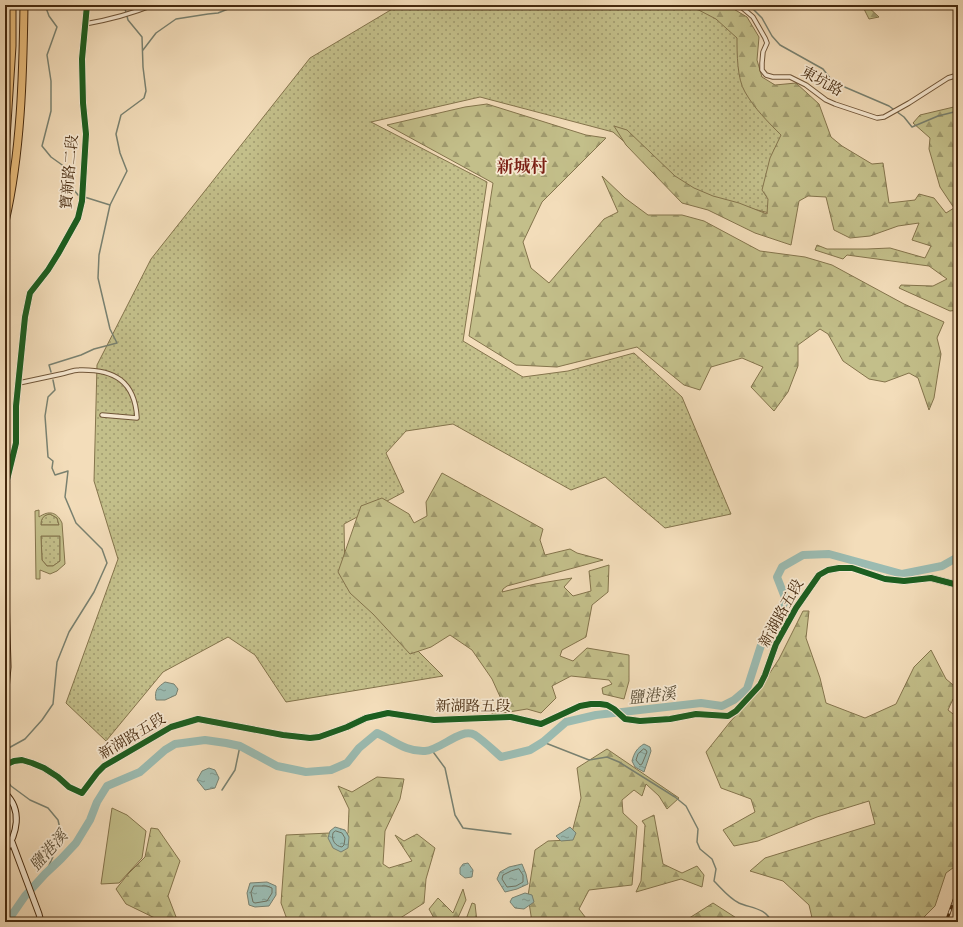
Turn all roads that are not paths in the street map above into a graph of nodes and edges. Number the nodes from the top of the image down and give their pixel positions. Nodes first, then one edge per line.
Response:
1 (12, 5) edge
2 (24, 5) edge
3 (87, 5) edge
4 (153, 5) edge
5 (739, 5) edge
6 (85, 24) junction
7 (958, 75) edge
8 (5, 154) edge
9 (5, 222) edge
10 (19, 383) junction
11 (102, 415) dead end
12 (5, 494) edge
13 (5, 557) edge
14 (958, 585) edge
15 (6, 667) edge
16 (5, 702) edge
17 (5, 765) edge
18 (5, 793) edge
19 (12, 842) junction
20 (5, 852) edge
21 (41, 922) edge

1 - 8 highway
2 - 9 highway
3 - 6 street, 寶新路二段
4 - 6 street
5 - 7 street, 東坑路
6 - 10 street, 寶新路二段
10 - 11 street
10 - 12 street, 寶新路二段
13 - 15 street
14 - 17 street, 新湖路五段
15 - 16 street
18 - 19 street
19 - 20 street
19 - 21 street

